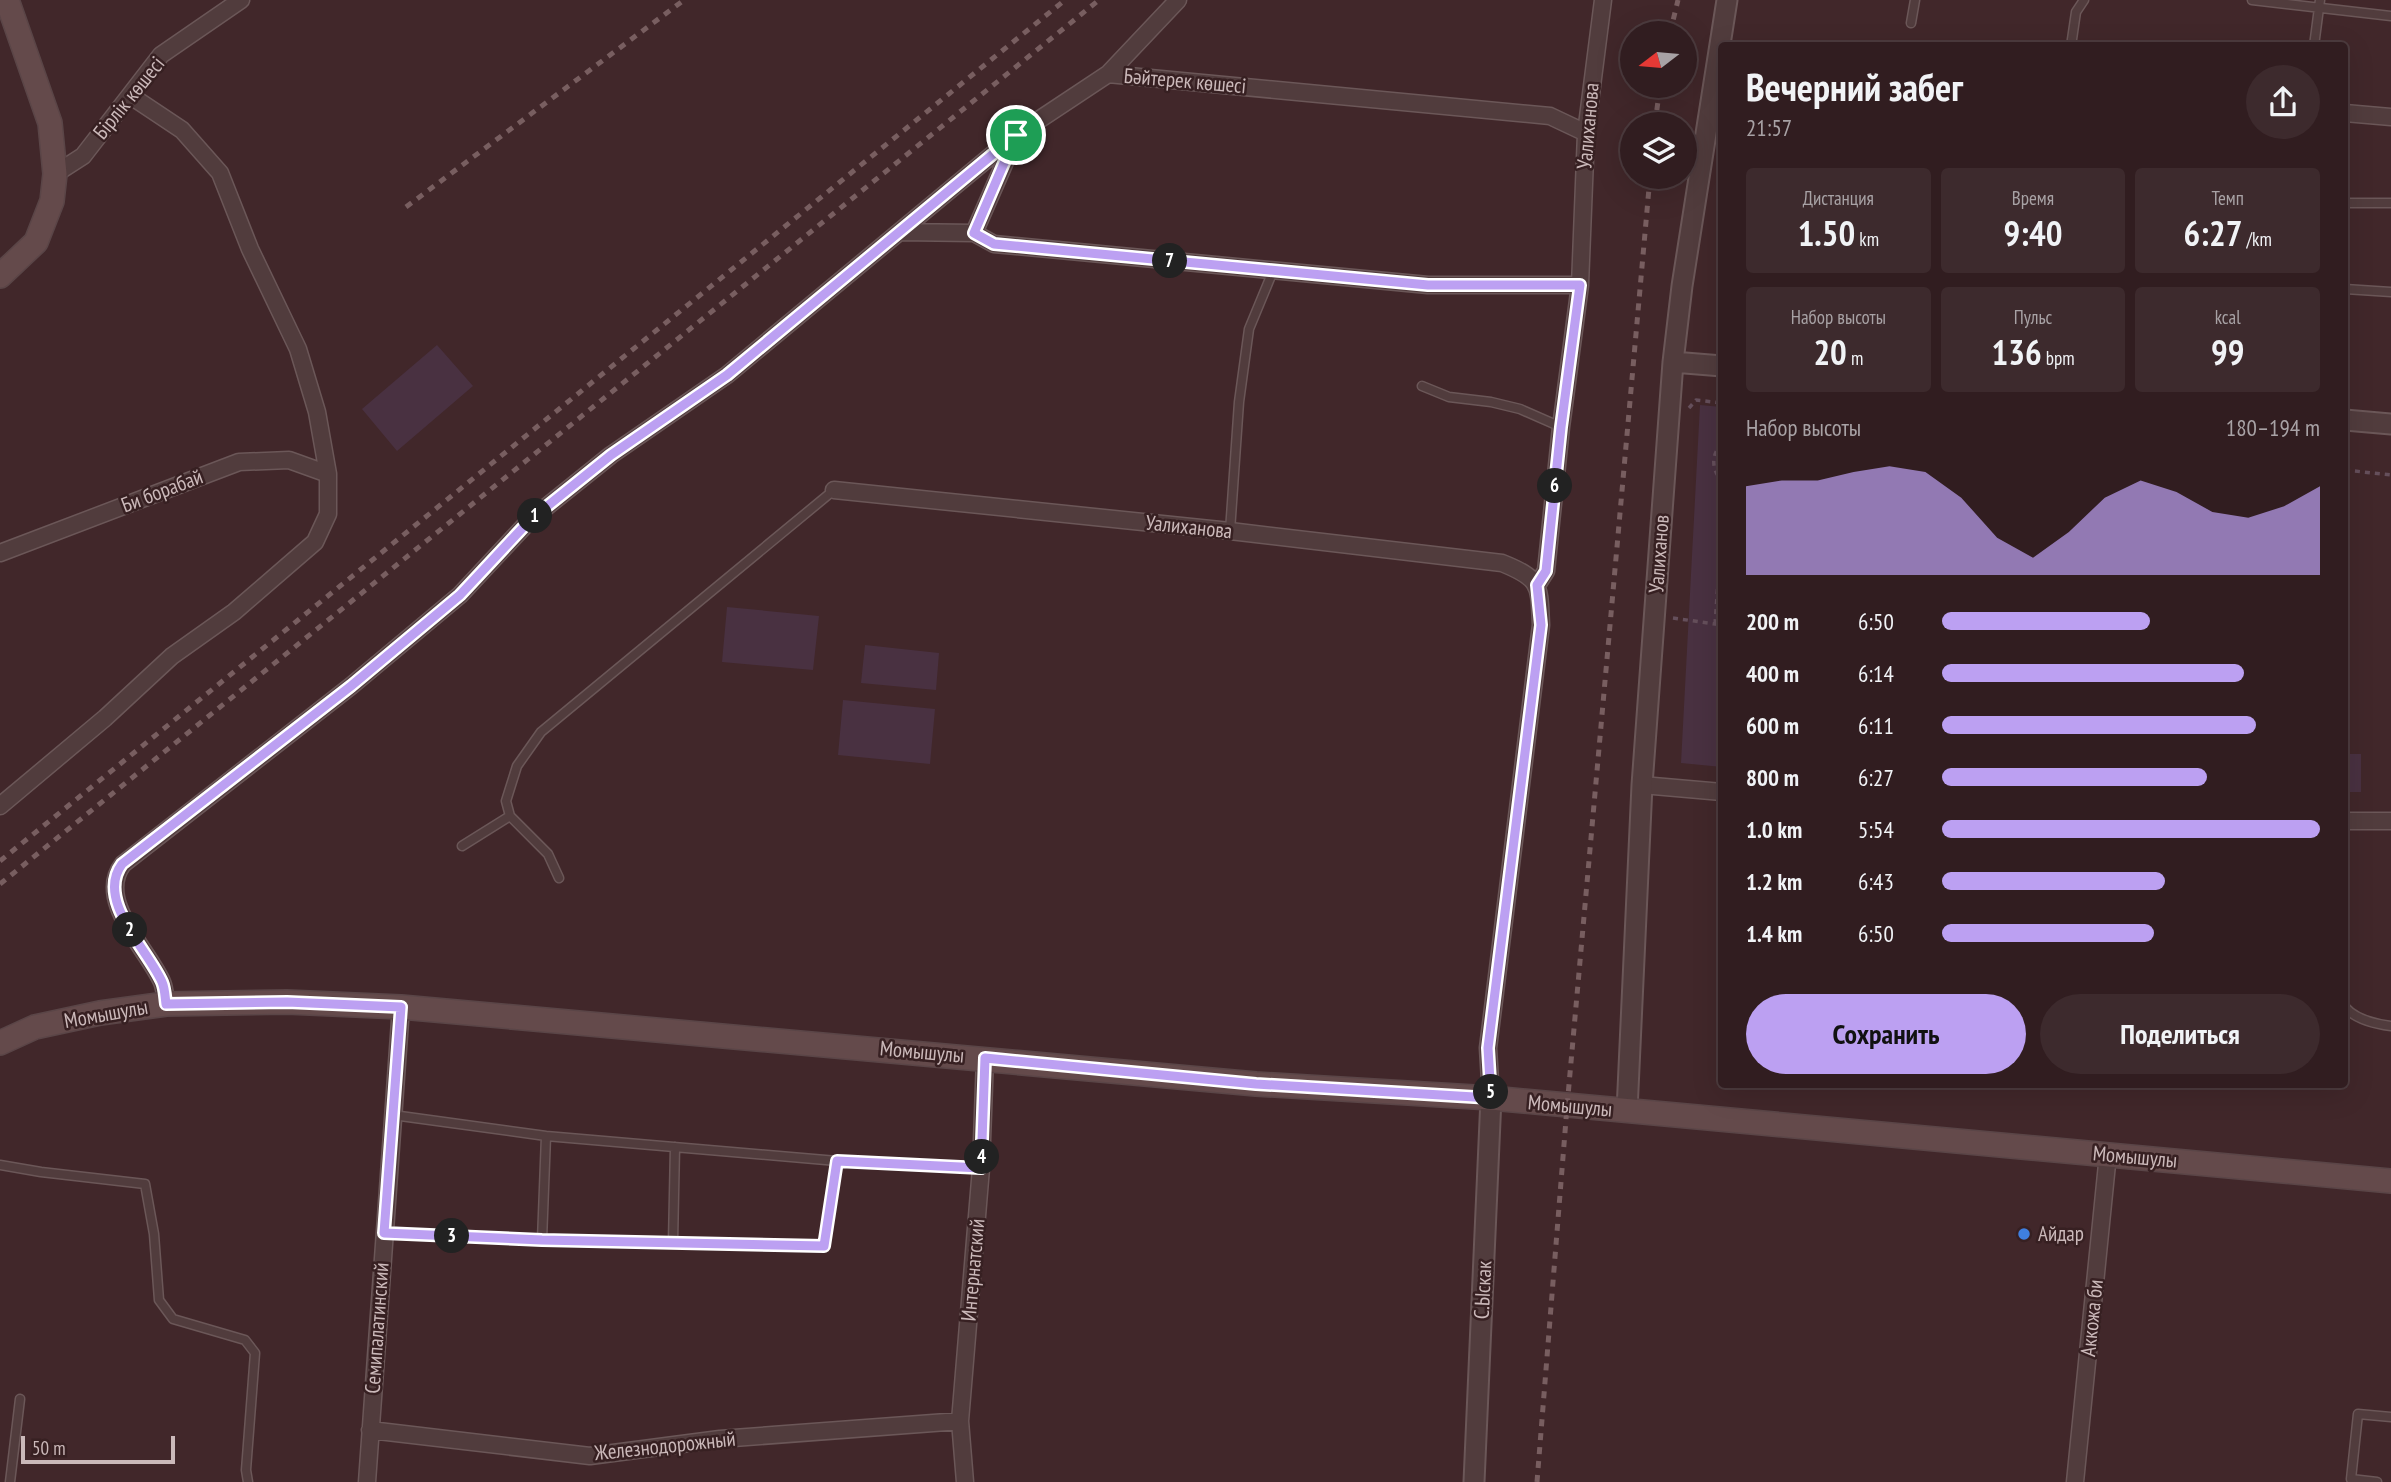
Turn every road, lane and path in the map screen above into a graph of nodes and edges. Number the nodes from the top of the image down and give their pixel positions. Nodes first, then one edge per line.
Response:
1 (7, 0) edge
2 (241, 0) edge
3 (1178, 0) edge
4 (1603, 0) edge
5 (1727, 0) edge
6 (1916, 0) edge
7 (2084, 0) edge
8 (2252, 0) edge
9 (2319, 4) edge
10 (2391, 16) edge
11 (1911, 23) dead end
12 (1720, 42) edge
13 (2072, 42) edge
14 (2314, 42) edge
15 (1718, 57) edge
16 (1108, 74) junction
17 (131, 96) junction
18 (2348, 113) edge
19 (2391, 117) edge
20 (1586, 133) junction
21 (1016, 135) junction
22 (55, 174) junction
23 (2348, 203) edge
24 (2391, 203) edge
25 (900, 232) junction
26 (974, 233) junction
27 (1273, 271) junction
28 (0, 276) edge
29 (1580, 285) junction
30 (2348, 289) edge
31 (2391, 292) edge
32 (1673, 362) junction
33 (1718, 366) edge
34 (1422, 386) dead end
35 (2348, 420) edge
36 (2391, 424) edge
37 (1561, 427) junction
38 (1718, 449) edge
39 (2348, 470) edge
40 (328, 474) junction
41 (2391, 475) edge
42 (1718, 476) edge
43 (834, 490) joint
44 (1230, 531) junction
45 (0, 553) edge
46 (1718, 582) edge
47 (1537, 585) junction
48 (1673, 618) dead end
49 (1715, 624) junction
50 (1718, 624) edge
51 (1642, 785) junction
52 (1718, 792) edge
53 (0, 806) edge
54 (510, 816) junction
55 (2348, 821) edge
56 (2391, 821) edge
57 (462, 846) dead end
58 (558, 878) dead end
59 (166, 1004) junction
60 (401, 1007) junction
61 (2348, 1011) edge
62 (2391, 1026) edge
63 (0, 1043) edge
64 (985, 1058) junction
65 (1491, 1098) junction
66 (1627, 1111) junction
67 (393, 1115) junction
68 (546, 1136) junction
69 (676, 1147) junction
70 (2108, 1154) junction
71 (837, 1161) junction
72 (0, 1165) edge
73 (981, 1168) junction
74 (2391, 1181) edge
75 (384, 1233) junction
76 (542, 1240) junction
77 (673, 1242) junction
78 (20, 1399) dead end
79 (2391, 1418) edge
80 (960, 1421) junction
81 (370, 1430) junction
82 (10, 1482) edge
83 (248, 1482) edge
84 (366, 1482) edge
85 (965, 1482) edge
86 (1474, 1482) edge
87 (2075, 1482) edge
88 (2377, 1482) edge

1 - 22 main road
2 - 17 street, Бірлік көшесі
3 - 16 street
4 - 20 street, Уалиханова
5 - 12 street, Уалиханов
6 - 11 lane
7 - 13 lane
8 - 9 lane
9 - 10 lane
9 - 14 lane
15 - 32 street, Уалиханов
16 - 20 street, Бәйтерек көшесі
16 - 21 street, Бәйтерек көшесі
17 - 22 street, Бірлік көшесі
17 - 40 street
18 - 19 street
20 - 29 street, Уалиханова
21 - 25 street, Бәйтерек көшесі
21 - 26 street
22 - 28 main road
23 - 24 lane
25 - 26 street
25 - 59 street, Бәйтерек көшесі
26 - 27 street
27 - 29 street
27 - 44 lane
29 - 37 street, Уалиханова
30 - 31 lane
32 - 33 street
32 - 51 street, Уалиханов
34 - 37 lane
35 - 36 street
37 - 47 street, Уалиханова
38 - 42 path
39 - 41 path
40 - 45 street, Би борабай
40 - 53 street
43 - 44 street, Уалиханова
43 - 54 lane
44 - 47 street, Уалиханова
46 - 49 path
47 - 65 street, Уалиханова
48 - 49 path
49 - 50 path
51 - 52 street
51 - 66 street, Уалиханов
54 - 57 lane
54 - 58 lane
55 - 56 street
59 - 60 main road, Момышулы
59 - 63 main road, Момышулы
60 - 64 main road, Момышулы
60 - 67 street, Семипалатинский
61 - 62 lane
64 - 65 main road, Момышулы
64 - 73 street, Интернатский
65 - 66 main road, Момышулы
65 - 86 street, С.Ыскак
66 - 70 main road, Момышулы
67 - 68 lane
67 - 75 street, Семипалатинский
68 - 69 lane
68 - 76 lane
69 - 71 lane
69 - 77 lane
70 - 74 main road, Момышулы
70 - 87 street, Аккожа би
71 - 73 lane
71 - 77 lane
72 - 83 lane
73 - 80 street, Интернатский
75 - 76 lane
75 - 81 street, Семипалатинский
76 - 77 lane
78 - 82 lane
79 - 88 lane
80 - 81 street, Железнодорожный
80 - 85 street, Интернатский
81 - 84 street, Семипалатинский

